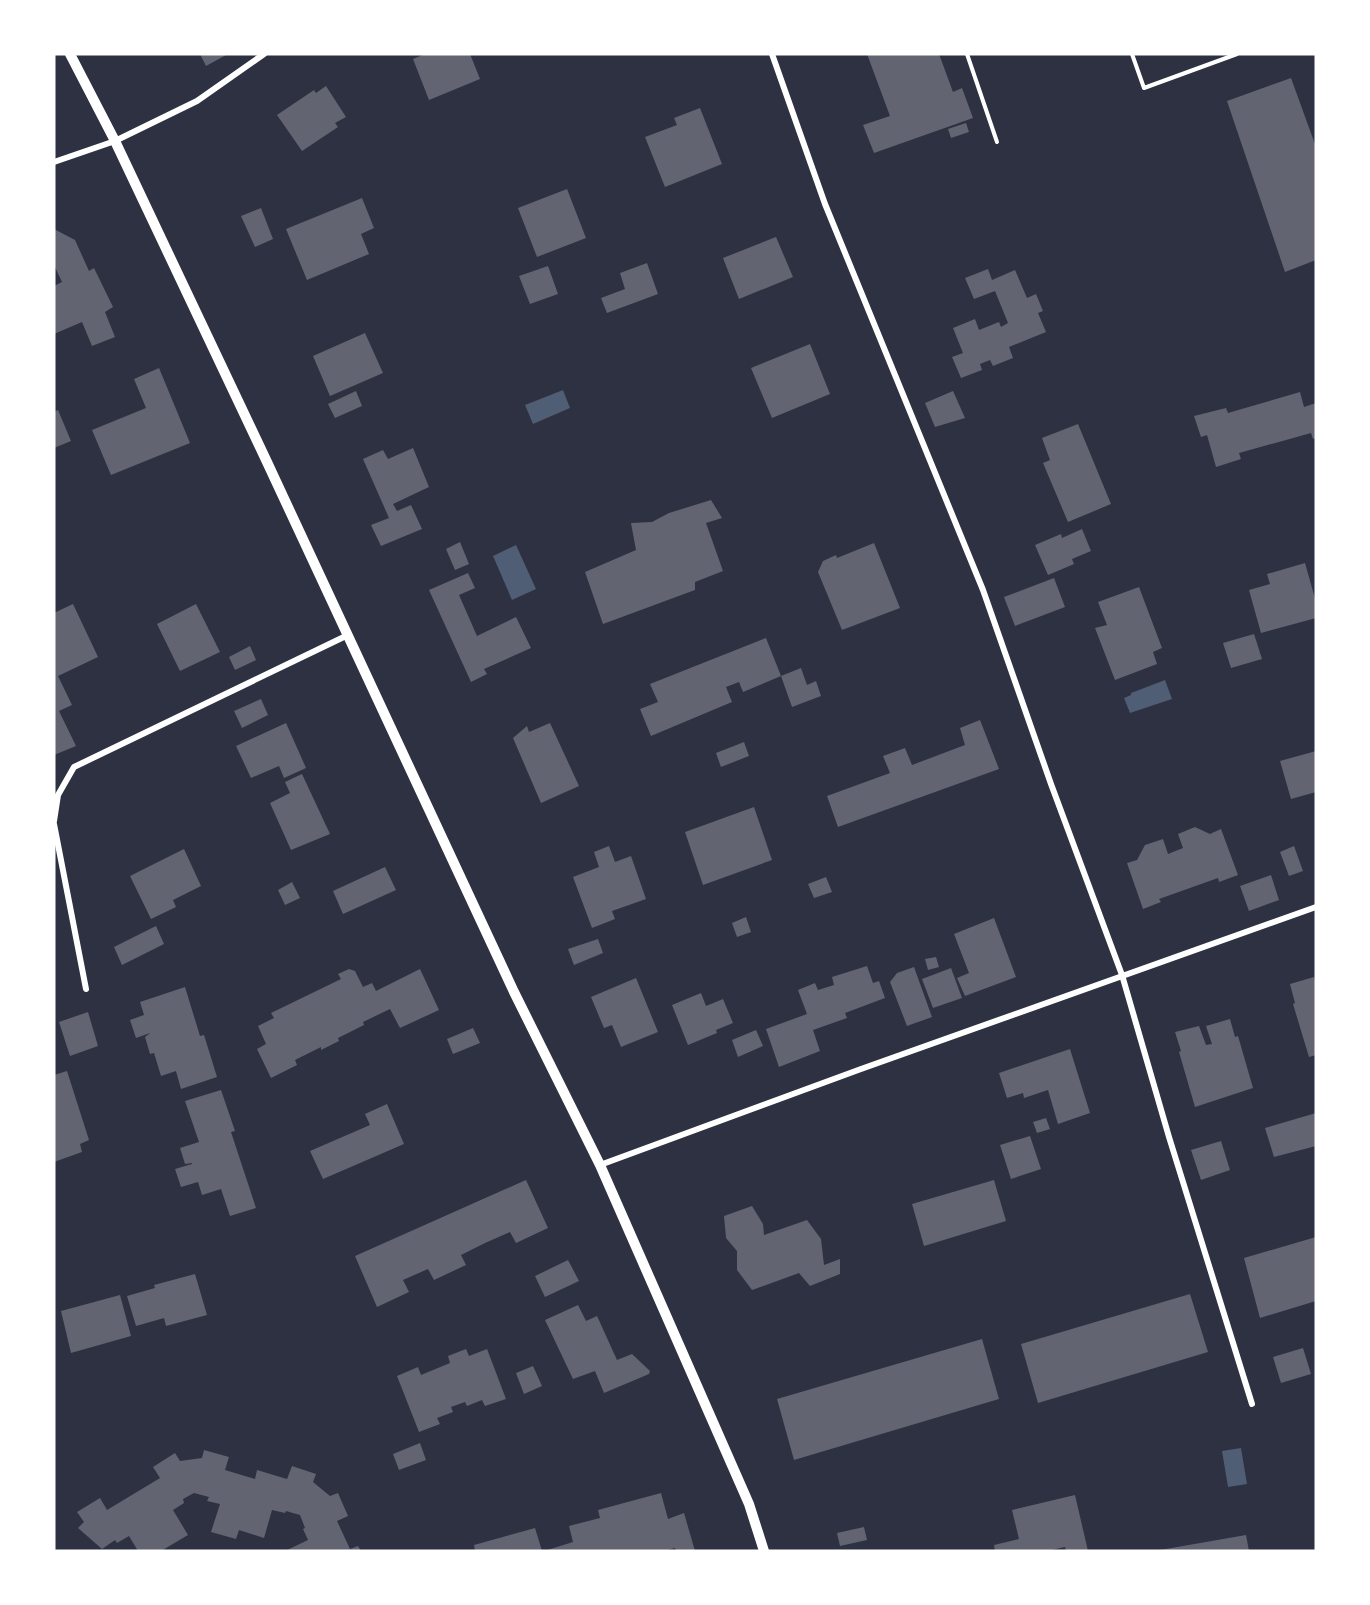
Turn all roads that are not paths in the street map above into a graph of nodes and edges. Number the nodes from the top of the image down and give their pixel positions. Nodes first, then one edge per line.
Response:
1 (70, 54) edge
2 (264, 54) edge
3 (772, 54) edge
4 (115, 141) junction
5 (54, 162) edge
6 (348, 635) junction
7 (54, 822) edge
8 (1316, 907) edge
9 (1122, 975) junction
10 (86, 989) dead end
11 (600, 1166) junction
12 (1252, 1404) dead end
13 (764, 1551) edge

1 - 4 street
2 - 4 street
3 - 9 street
4 - 5 street
4 - 6 street
6 - 7 street
6 - 11 street
7 - 10 street
8 - 9 street
9 - 11 street
9 - 12 street
11 - 13 street

